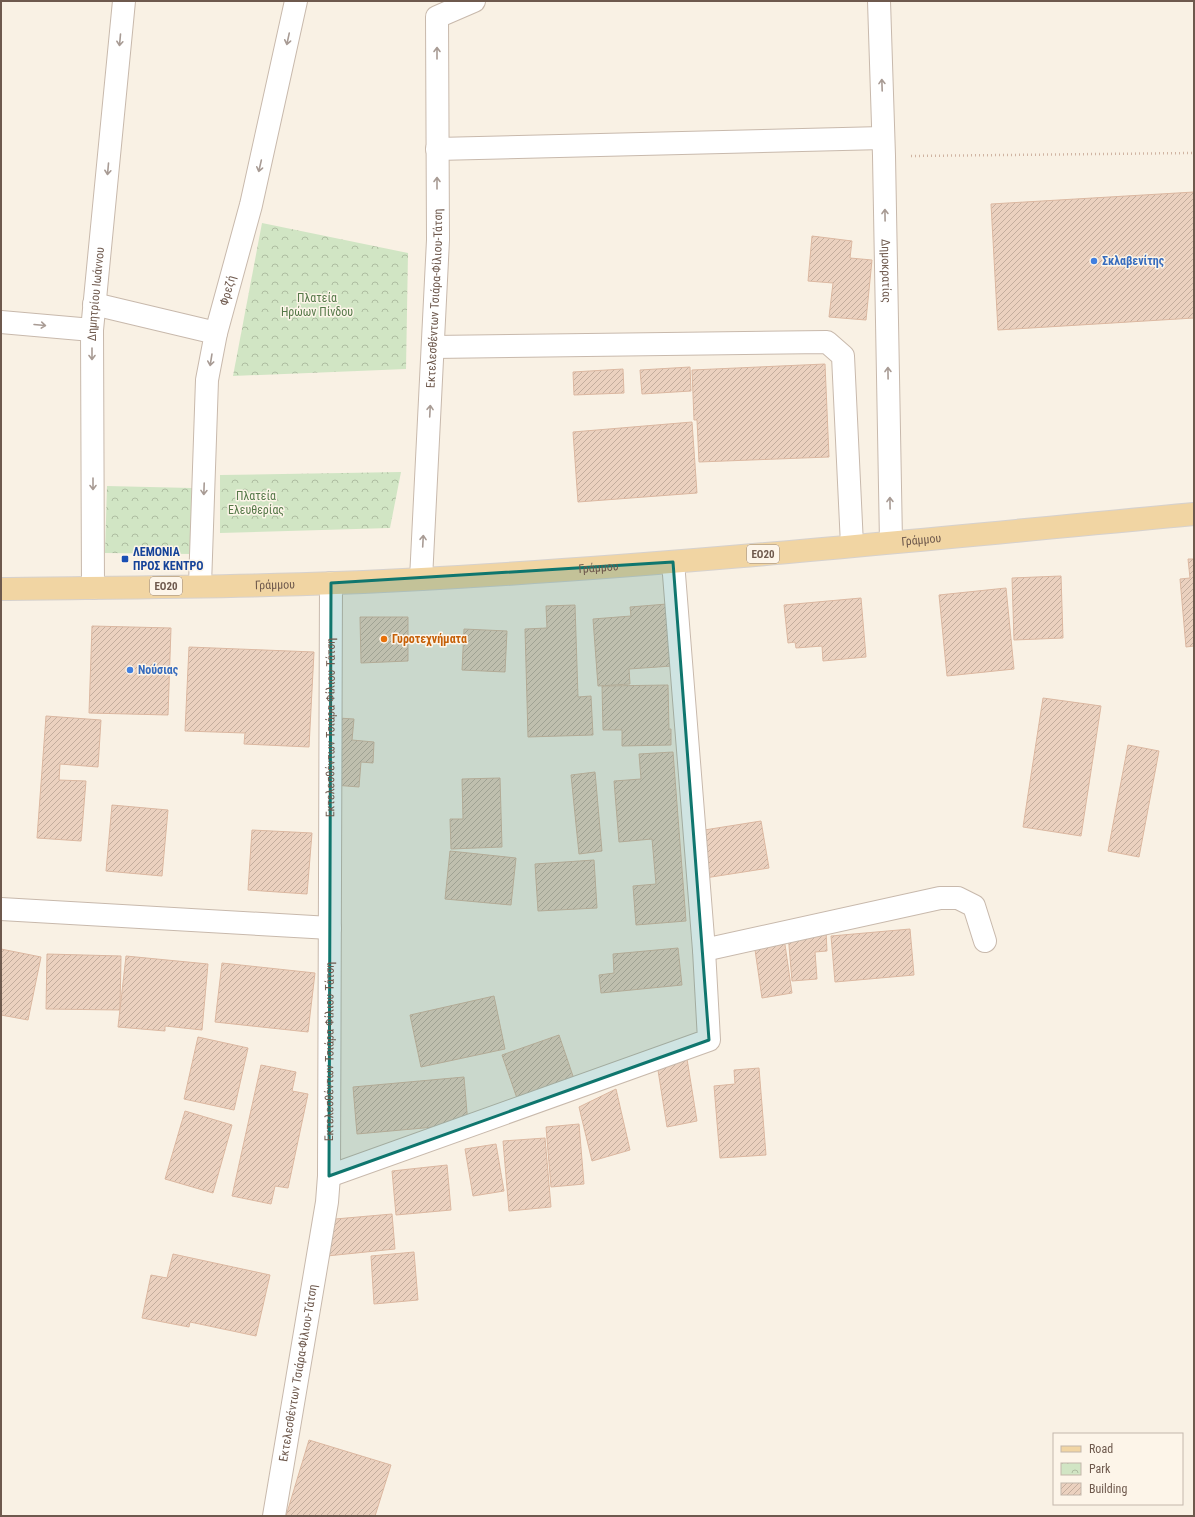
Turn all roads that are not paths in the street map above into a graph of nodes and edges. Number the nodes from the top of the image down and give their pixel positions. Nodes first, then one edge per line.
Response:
1 (124, 1) edge
2 (296, 1) edge
3 (474, 1) edge
4 (879, 1) edge
5 (437, 9) edge
6 (884, 147) junction
7 (437, 149) junction
8 (94, 304) junction
9 (1, 322) edge
10 (92, 330) junction
11 (216, 333) junction
12 (433, 347) junction
13 (1194, 514) edge
14 (891, 542) junction
15 (852, 545) junction
16 (673, 562) junction
17 (421, 579) junction
18 (331, 583) junction
19 (200, 586) junction
20 (93, 588) junction
21 (1, 589) edge
22 (1, 909) edge
23 (330, 928) junction
24 (985, 941) dead end
25 (704, 950) junction
26 (329, 1176) junction
27 (274, 1516) edge

1 -> 8 street, Δημητρίου Ιωάννου
2 -> 11 street, Φρεζή
3 - 5 street, Εκτελεσθέντων Τσιάρα-Φίλιου-Τάτση
6 -> 4 street, Δημοκρατίας
7 -> 5 street, Εκτελεσθέντων Τσιάρα-Φίλιου-Τάτση
6 - 7 street
14 -> 6 street, Δημοκρατίας
12 -> 7 street, Εκτελεσθέντων Τσιάρα-Φίλιου-Τάτση
8 - 10 street, Δημητρίου Ιωάννου
8 - 11 street
9 -> 10 street
10 -> 20 street, Δημητρίου Ιωάννου
11 -> 19 street, Φρεζή
12 - 15 street
17 -> 12 street, Εκτελεσθέντων Τσιάρα-Φίλιου-Τάτση
13 - 14 main road, Γράμμου / ΕΟ20
14 - 15 main road, Γράμμου / ΕΟ20
15 - 16 main road, Γράμμου / ΕΟ20
16 - 17 main road, Γράμμου / ΕΟ20
16 - 25 street
17 - 18 main road, Γράμμου / ΕΟ20
18 - 19 main road, Γράμμου / ΕΟ20
18 - 23 street, Εκτελεσθέντων Τσιάρα-Φίλιου-Τάτση
19 - 20 main road, Γράμμου / ΕΟ20
20 - 21 main road, Γράμμου / ΕΟ20
22 - 23 street
23 - 26 street, Εκτελεσθέντων Τσιάρα-Φίλιου-Τάτση
24 - 25 street
25 - 26 street
26 - 27 street, Εκτελεσθέντων Τσιάρα-Φίλιου-Τάτση

